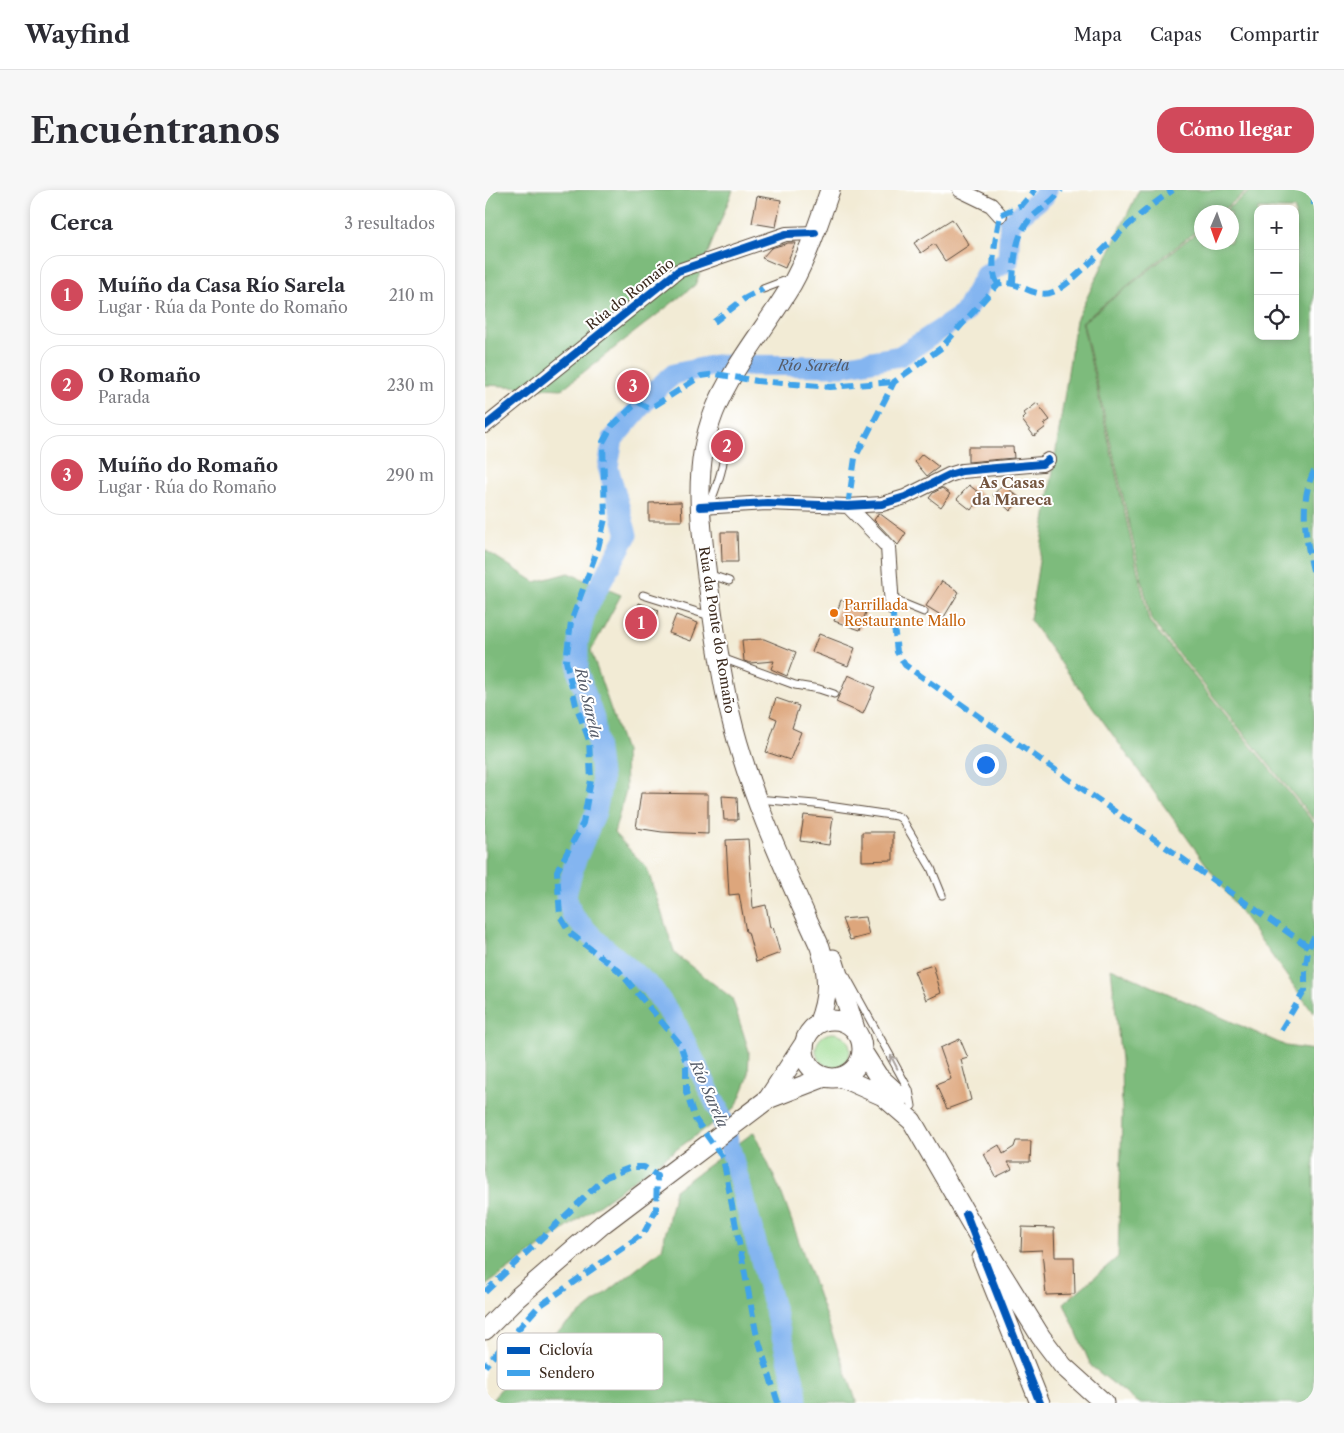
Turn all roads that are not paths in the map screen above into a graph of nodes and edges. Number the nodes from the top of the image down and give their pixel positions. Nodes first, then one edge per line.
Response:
1 (830, 190) edge
2 (960, 190) edge
3 (1000, 215) dead end
4 (815, 233) junction
5 (795, 278) junction
6 (763, 289) dead end
7 (485, 426) edge
8 (1048, 460) dead end
9 (704, 506) junction
10 (848, 506) junction
11 (707, 574) junction
12 (729, 581) dead end
13 (643, 595) dead end
14 (891, 603) joint
15 (924, 612) dead end
16 (713, 617) junction
17 (719, 657) junction
18 (834, 694) dead end
19 (757, 799) junction
20 (943, 895) dead end
21 (798, 896) junction
22 (827, 945) junction
23 (846, 976) junction
24 (847, 998) junction
25 (818, 1024) junction
26 (857, 1032) junction
27 (804, 1044) junction
28 (862, 1051) junction
29 (832, 1077) junction
30 (768, 1098) junction
31 (912, 1106) junction
32 (963, 1190) junction
33 (994, 1272) junction
34 (485, 1330) edge
35 (1083, 1382) junction
36 (1040, 1403) edge
37 (1104, 1403) edge

1 - 4 main road
2 - 3 street
4 - 5 main road
4 - 7 street, Rúa do Romaño
5 - 6 lane
5 - 9 main road, Rúa da Ponte do Romaño
8 - 10 street
9 - 10 street
9 - 11 main road, Rúa da Ponte do Romaño
10 - 14 street
11 - 12 lane
11 - 16 main road, Rúa da Ponte do Romaño
13 - 16 lane
14 - 15 lane
16 - 17 main road, Rúa da Ponte do Romaño
17 - 18 lane
17 - 19 main road, Rúa da Ponte do Romaño
19 - 20 lane
19 - 21 main road, Rúa da Ponte do Romaño
21 - 22 main road
21 - 25 main road
22 - 23 lane
22 - 24 main road
23 - 24 lane
31 -> 23 lane
24 - 26 main road
25 - 26 main road
25 - 27 main road
26 - 28 main road
27 - 29 main road
27 - 30 main road
28 - 29 main road
28 - 31 main road
29 - 30 main road
29 - 33 main road
30 - 34 main road
31 - 32 main road
32 - 33 main road
32 - 35 main road
33 - 35 main road
33 - 36 main road
35 - 37 main road

